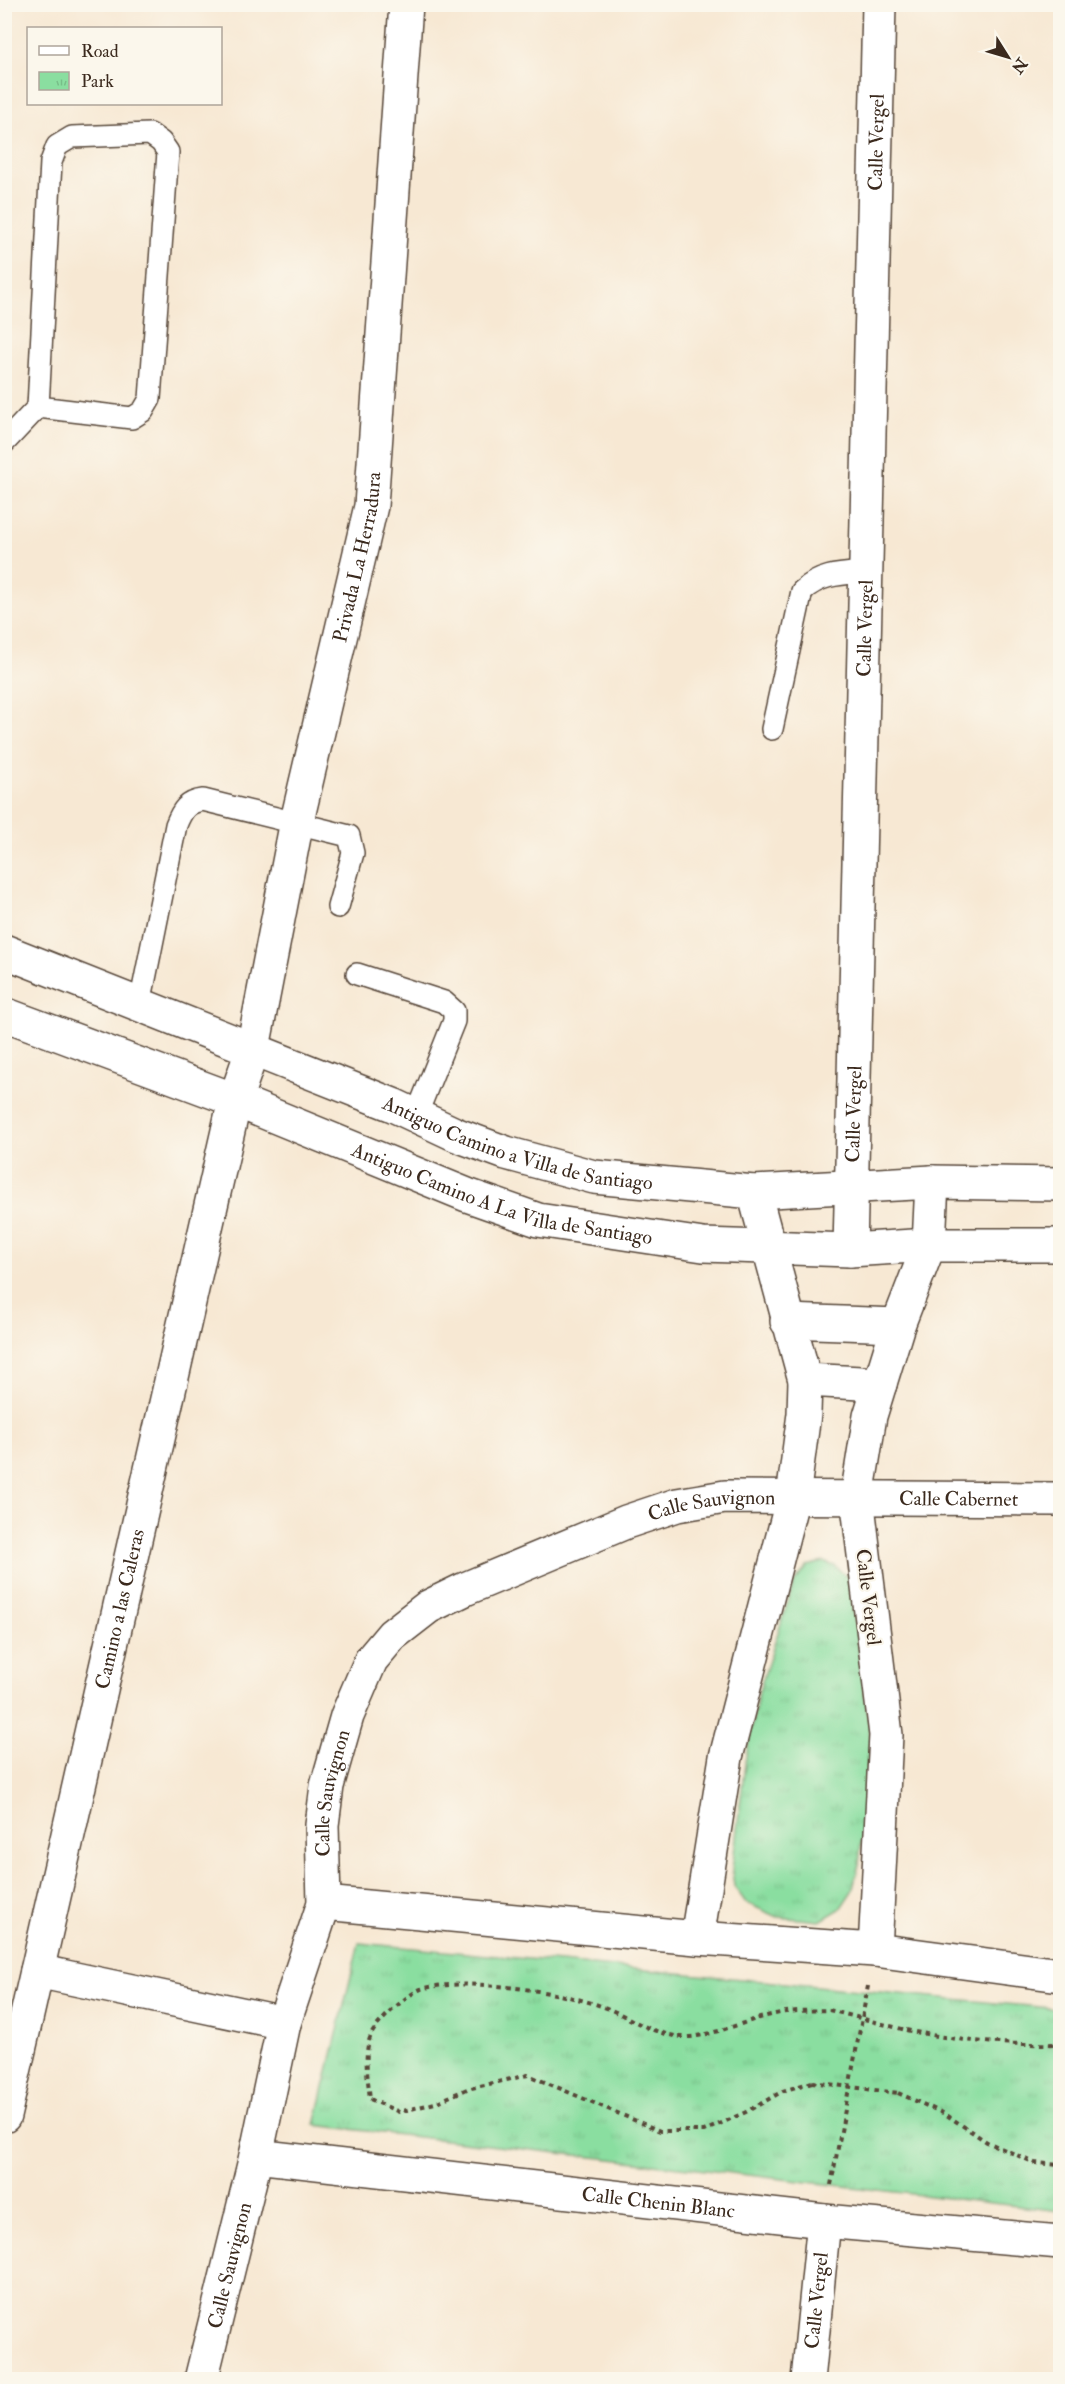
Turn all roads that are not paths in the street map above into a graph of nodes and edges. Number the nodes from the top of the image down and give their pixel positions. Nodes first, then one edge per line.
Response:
1 (406, 4) edge
2 (879, 4) edge
3 (38, 407) junction
4 (4, 443) edge
5 (865, 572) junction
6 (772, 729) dead end
7 (297, 822) junction
8 (338, 907) dead end
9 (4, 951) edge
10 (357, 974) dead end
11 (140, 1004) junction
12 (4, 1014) edge
13 (253, 1048) junction
14 (235, 1100) junction
15 (416, 1116) junction
16 (932, 1182) junction
17 (1060, 1184) edge
18 (850, 1185) junction
19 (754, 1192) junction
20 (929, 1245) junction
21 (1060, 1245) edge
22 (770, 1248) junction
23 (850, 1250) junction
24 (787, 1320) junction
25 (898, 1325) junction
26 (805, 1380) junction
27 (880, 1384) junction
28 (793, 1497) junction
29 (857, 1497) junction
30 (1060, 1499) edge
31 (324, 1903) junction
32 (697, 1938) junction
33 (875, 1950) junction
34 (37, 1971) junction
35 (1060, 1975) edge
36 (284, 2023) junction
37 (4, 2116) edge
38 (256, 2156) junction
39 (824, 2221) junction
40 (1060, 2242) edge
41 (201, 2379) edge
42 (808, 2379) edge

1 - 7 street, Privada La Herradura
2 - 5 street, Calle Vergel
3 - 3 lane
3 - 4 lane
5 - 6 lane
5 - 18 street, Calle Vergel
7 - 8 lane
7 - 11 lane
7 - 13 street, Privada La Herradura
9 - 11 street, Antiguo Camino a Villa de Santiago
10 - 15 lane
11 - 13 street, Antiguo Camino a Villa de Santiago
12 - 14 street, Antiguo Camino A La Villa de Santiago
13 - 14 street, Privada La Herradura
13 - 15 street, Antiguo Camino a Villa de Santiago
14 - 22 street, Antiguo Camino A La Villa de Santiago
14 - 34 street, Camino a las Caleras
15 - 19 street, Antiguo Camino a Villa de Santiago
16 - 17 street, Antiguo Camino a Villa de Santiago
16 - 18 street, Antiguo Camino a Villa de Santiago
16 - 20 street, Calle Vergel
18 - 19 street, Antiguo Camino a Villa de Santiago
18 - 23 street, Calle Vergel
19 - 22 street
20 - 21 street, Antiguo Camino A La Villa de Santiago
20 - 23 street, Antiguo Camino A La Villa de Santiago
20 - 25 street, Calle Vergel
22 - 23 street, Antiguo Camino A La Villa de Santiago
22 - 24 street
24 - 25 street
24 - 26 street
25 - 27 street, Calle Vergel
26 - 27 street
26 - 28 street
27 - 29 street, Calle Vergel
28 - 29 street, Calle Cabernet
28 - 31 street, Calle Sauvignon
28 - 32 street
29 - 30 street, Calle Cabernet
29 - 33 street, Calle Vergel
31 - 32 street
31 - 36 street, Calle Sauvignon
32 - 33 street
33 - 35 street
34 - 36 street
34 - 37 street, Camino a las Caleras
36 - 38 street, Calle Sauvignon
38 - 39 street, Calle Chenin Blanc
38 - 41 street, Calle Sauvignon
39 - 40 street, Calle Chenin Blanc
39 - 42 street, Calle Vergel

